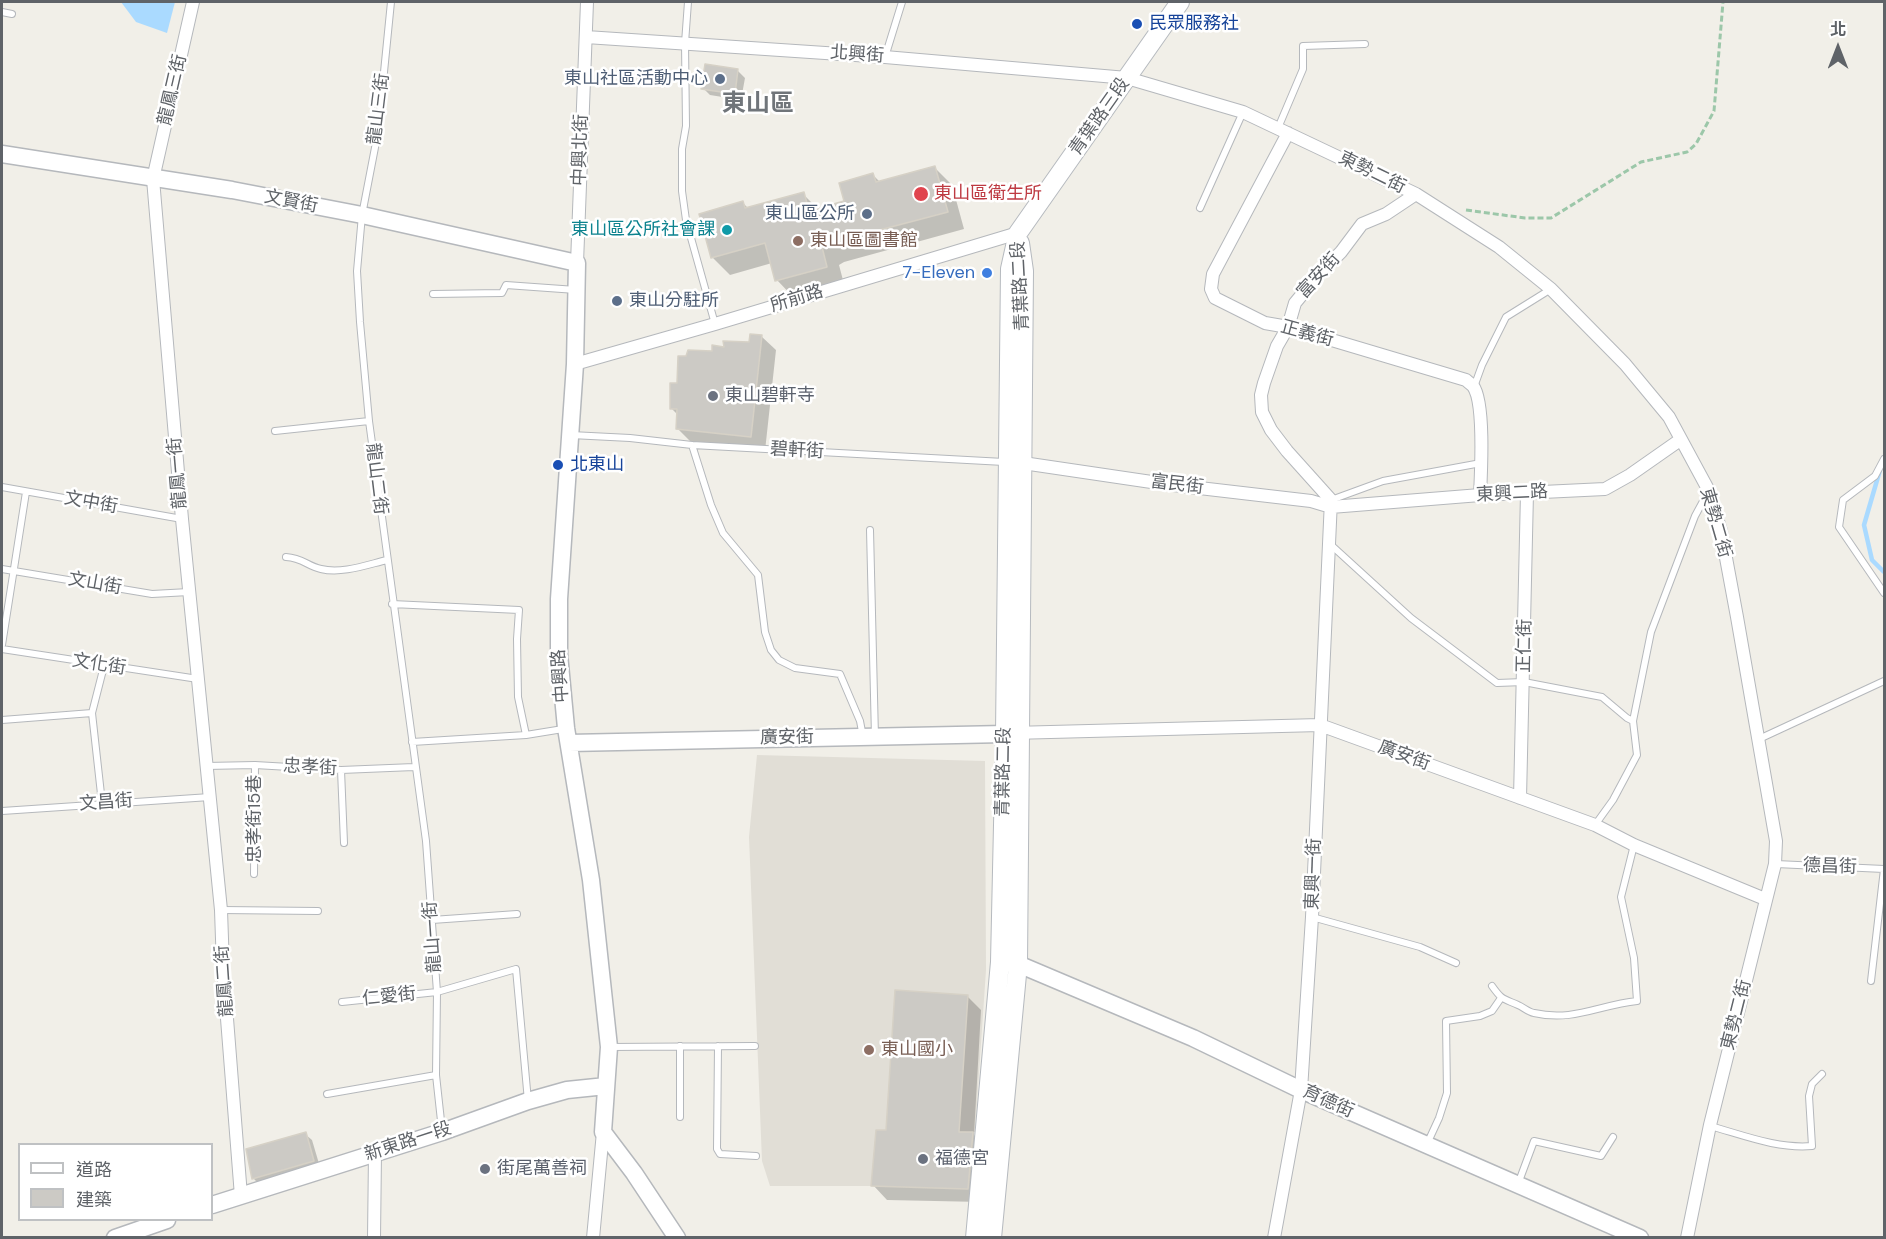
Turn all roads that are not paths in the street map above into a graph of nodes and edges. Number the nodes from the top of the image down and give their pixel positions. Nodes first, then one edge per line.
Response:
1 (193, 2) edge
2 (391, 2) edge
3 (587, 2) edge
4 (688, 2) edge
5 (902, 2) edge
6 (1180, 2) edge
7 (2, 12) edge
8 (12, 14) dead end
9 (586, 37) junction
10 (686, 43) junction
11 (1365, 44) dead end
12 (885, 57) junction
13 (1127, 78) junction
14 (1243, 112) junction
15 (1283, 130) junction
16 (2, 154) edge
17 (153, 179) junction
18 (1416, 194) junction
19 (1200, 208) dead end
20 (362, 215) junction
21 (1018, 232) junction
22 (577, 263) junction
23 (1551, 289) junction
24 (576, 290) junction
25 (433, 294) dead end
26 (715, 324) junction
27 (1288, 327) junction
28 (574, 364) junction
29 (1474, 387) junction
30 (369, 420) junction
31 (275, 431) dead end
32 (571, 435) junction
33 (1680, 440) junction
34 (692, 445) junction
35 (1884, 459) edge
36 (1015, 463) junction
37 (1482, 463) junction
38 (2, 487) edge
39 (1708, 491) junction
40 (26, 492) junction
41 (1527, 494) junction
42 (1480, 495) junction
43 (1331, 503) junction
44 (182, 519) junction
45 (870, 530) dead end
46 (1330, 545) junction
47 (286, 557) dead end
48 (387, 560) junction
49 (2, 569) edge
50 (14, 570) junction
51 (189, 592) junction
52 (1884, 593) edge
53 (392, 604) junction
54 (2, 647) edge
55 (104, 666) junction
56 (198, 679) junction
57 (1884, 681) edge
58 (1524, 682) junction
59 (92, 713) junction
60 (2, 720) edge
61 (1633, 721) junction
62 (1320, 725) junction
63 (1013, 733) junction
64 (526, 735) junction
65 (568, 736) junction
66 (869, 737) junction
67 (1759, 739) junction
68 (412, 742) junction
69 (255, 765) junction
70 (206, 766) junction
71 (414, 767) junction
72 (341, 770) junction
73 (211, 797) junction
74 (1520, 798) junction
75 (102, 803) junction
76 (2, 811) edge
77 (1595, 825) junction
78 (344, 843) dead end
79 (1634, 845) junction
80 (1775, 864) junction
81 (1884, 869) edge
82 (254, 874) dead end
83 (1765, 899) junction
84 (221, 910) junction
85 (318, 911) dead end
86 (517, 914) dead end
87 (1312, 917) junction
88 (432, 920) junction
89 (1009, 963) junction
90 (1456, 963) dead end
91 (1871, 981) dead end
92 (1492, 986) dead end
93 (437, 992) junction
94 (1501, 998) junction
95 (342, 1002) dead end
96 (680, 1046) junction
97 (717, 1046) junction
98 (755, 1046) dead end
99 (609, 1047) junction
100 (1822, 1074) dead end
101 (436, 1075) junction
102 (606, 1086) junction
103 (1301, 1090) junction
104 (327, 1094) dead end
105 (528, 1101) junction
106 (680, 1117) dead end
107 (1710, 1125) junction
108 (442, 1132) junction
109 (603, 1132) junction
110 (1613, 1137) dead end
111 (1427, 1145) junction
112 (375, 1153) junction
113 (756, 1156) dead end
114 (1518, 1185) junction
115 (241, 1196) junction
116 (213, 1205) edge
117 (164, 1221) edge
118 (1614, 1232) edge
119 (115, 1238) edge
120 (374, 1238) edge
121 (593, 1238) edge
122 (677, 1238) edge
123 (975, 1238) edge
124 (992, 1238) edge
125 (1274, 1238) edge
126 (1640, 1238) edge
127 (1687, 1238) edge

1 - 17 street, 龍鳳三街
2 - 20 lane, 龍山三街
3 - 9 street, 中興北街
4 - 10 lane
5 - 12 lane
6 - 13 main road, 青葉路三段
7 - 8 lane
9 - 10 street, 北興街
9 - 22 street, 中興北街
10 - 12 street, 北興街
10 - 26 lane
11 - 15 lane
12 - 13 street, 北興街
13 - 14 street, 東勢二街
13 - 21 main road, 青葉路三段
14 - 15 street, 東勢二街
14 - 19 lane
15 - 18 street, 東勢二街
15 - 27 street, 正義街
16 - 17 street, 文賢街
17 - 20 street, 文賢街
17 - 44 street, 龍鳳一街
18 - 23 street, 東勢二街
18 - 27 street, 富安街
20 - 22 street, 文賢街
20 - 30 lane, 龍山二街
21 - 26 street, 所前路
21 - 36 main road, 青葉路二段
22 - 24 street, 中興路
23 - 29 lane
23 - 33 street, 東勢二街
24 - 25 lane
24 - 28 street, 中興路
26 - 28 street, 所前路
27 - 29 street, 正義街
27 - 43 street, 富安街
28 - 32 street, 中興路
29 - 37 street
30 - 31 lane
30 - 48 lane, 龍山二街
32 - 34 lane, 碧軒街
32 - 65 street, 中興路
33 - 39 street, 東勢二街
33 - 41 street, 東興二路
34 - 36 lane, 碧軒街
34 - 66 lane
35 - 52 lane
36 - 43 street, 富民街
36 - 63 main road, 青葉路二段
37 - 42 street
37 - 43 lane
38 - 40 lane, 文中街
39 - 61 lane
39 - 67 street, 東勢二街
40 - 44 lane, 文中街
40 - 50 lane
41 - 42 street, 東興二路
41 - 58 street, 正仁街
42 - 43 street, 東興二路
43 - 46 street, 東興一街
44 - 51 street, 龍鳳一街
45 - 66 lane
46 - 58 lane
46 - 62 street, 東興一街
47 - 48 lane
48 - 53 lane, 龍山二街
49 - 50 lane, 文山街
50 - 51 lane, 文山街
50 - 54 lane
51 - 56 street, 龍鳳一街
53 - 64 lane
53 - 68 lane, 龍山二街
54 - 55 lane, 文化街
55 - 56 lane, 文化街
55 - 59 lane
56 - 70 street, 龍鳳一街
57 - 67 lane
58 - 61 lane
58 - 74 street, 正仁街
59 - 60 lane
59 - 75 lane
61 - 77 lane
62 - 63 street, 廣安街
62 - 74 street, 廣安街
62 - 87 street, 東興一街
63 - 66 street, 廣安街
63 - 89 main road, 青葉路二段
64 - 65 lane
64 - 68 lane
65 - 66 street, 廣安街
65 - 99 street, 中興路
67 - 80 street, 東勢二街
68 - 71 lane, 龍山一街
69 - 70 lane, 忠孝街
69 - 72 lane, 忠孝街
69 - 82 lane, 忠孝街15巷
70 - 73 street, 龍鳳二街
71 - 72 lane, 忠孝街
71 - 88 lane, 龍山一街
72 - 78 lane
73 - 75 lane, 文昌街
73 - 84 street, 龍鳳二街
74 - 77 street, 廣安街
75 - 76 lane, 文昌街
77 - 79 street, 廣安街
79 - 83 street, 廣安街
79 - 94 lane
80 - 81 lane, 德昌街
80 - 83 street, 東勢二街
81 - 91 lane
83 - 107 street, 東勢二街
84 - 85 lane
84 - 115 street, 龍鳳二街
86 - 88 lane
87 - 90 lane
87 - 103 street, 東興一街
88 - 93 lane, 龍山一街
89 - 103 street, 育德街
89 - 123 main road, 青葉路二段
89 - 124 main road, 青葉路二段
92 - 94 lane
93 - 95 lane, 仁愛街
93 - 101 lane, 龍山一街
93 - 105 lane, 仁愛街
94 - 111 lane
96 - 97 lane
96 - 99 lane
96 - 106 lane
97 - 98 lane
97 - 113 lane
99 - 102 street, 中興路
100 - 107 lane
101 - 104 lane
101 - 108 lane, 龍山一街
102 - 105 street, 新東路一段
102 - 109 street, 中興路
103 - 111 street, 育德街
103 - 125 street, 東興一街
105 - 108 street, 新東路一段
107 - 127 street, 東勢二街
108 - 112 street, 新東路一段
109 - 121 street
109 - 122 street
110 - 114 lane
111 - 114 street, 育德街
112 - 115 street, 新東路一段
112 - 120 street
114 - 118 street, 育德街
115 - 116 street, 新東路一段
117 - 119 street
118 - 126 street, 育德街

